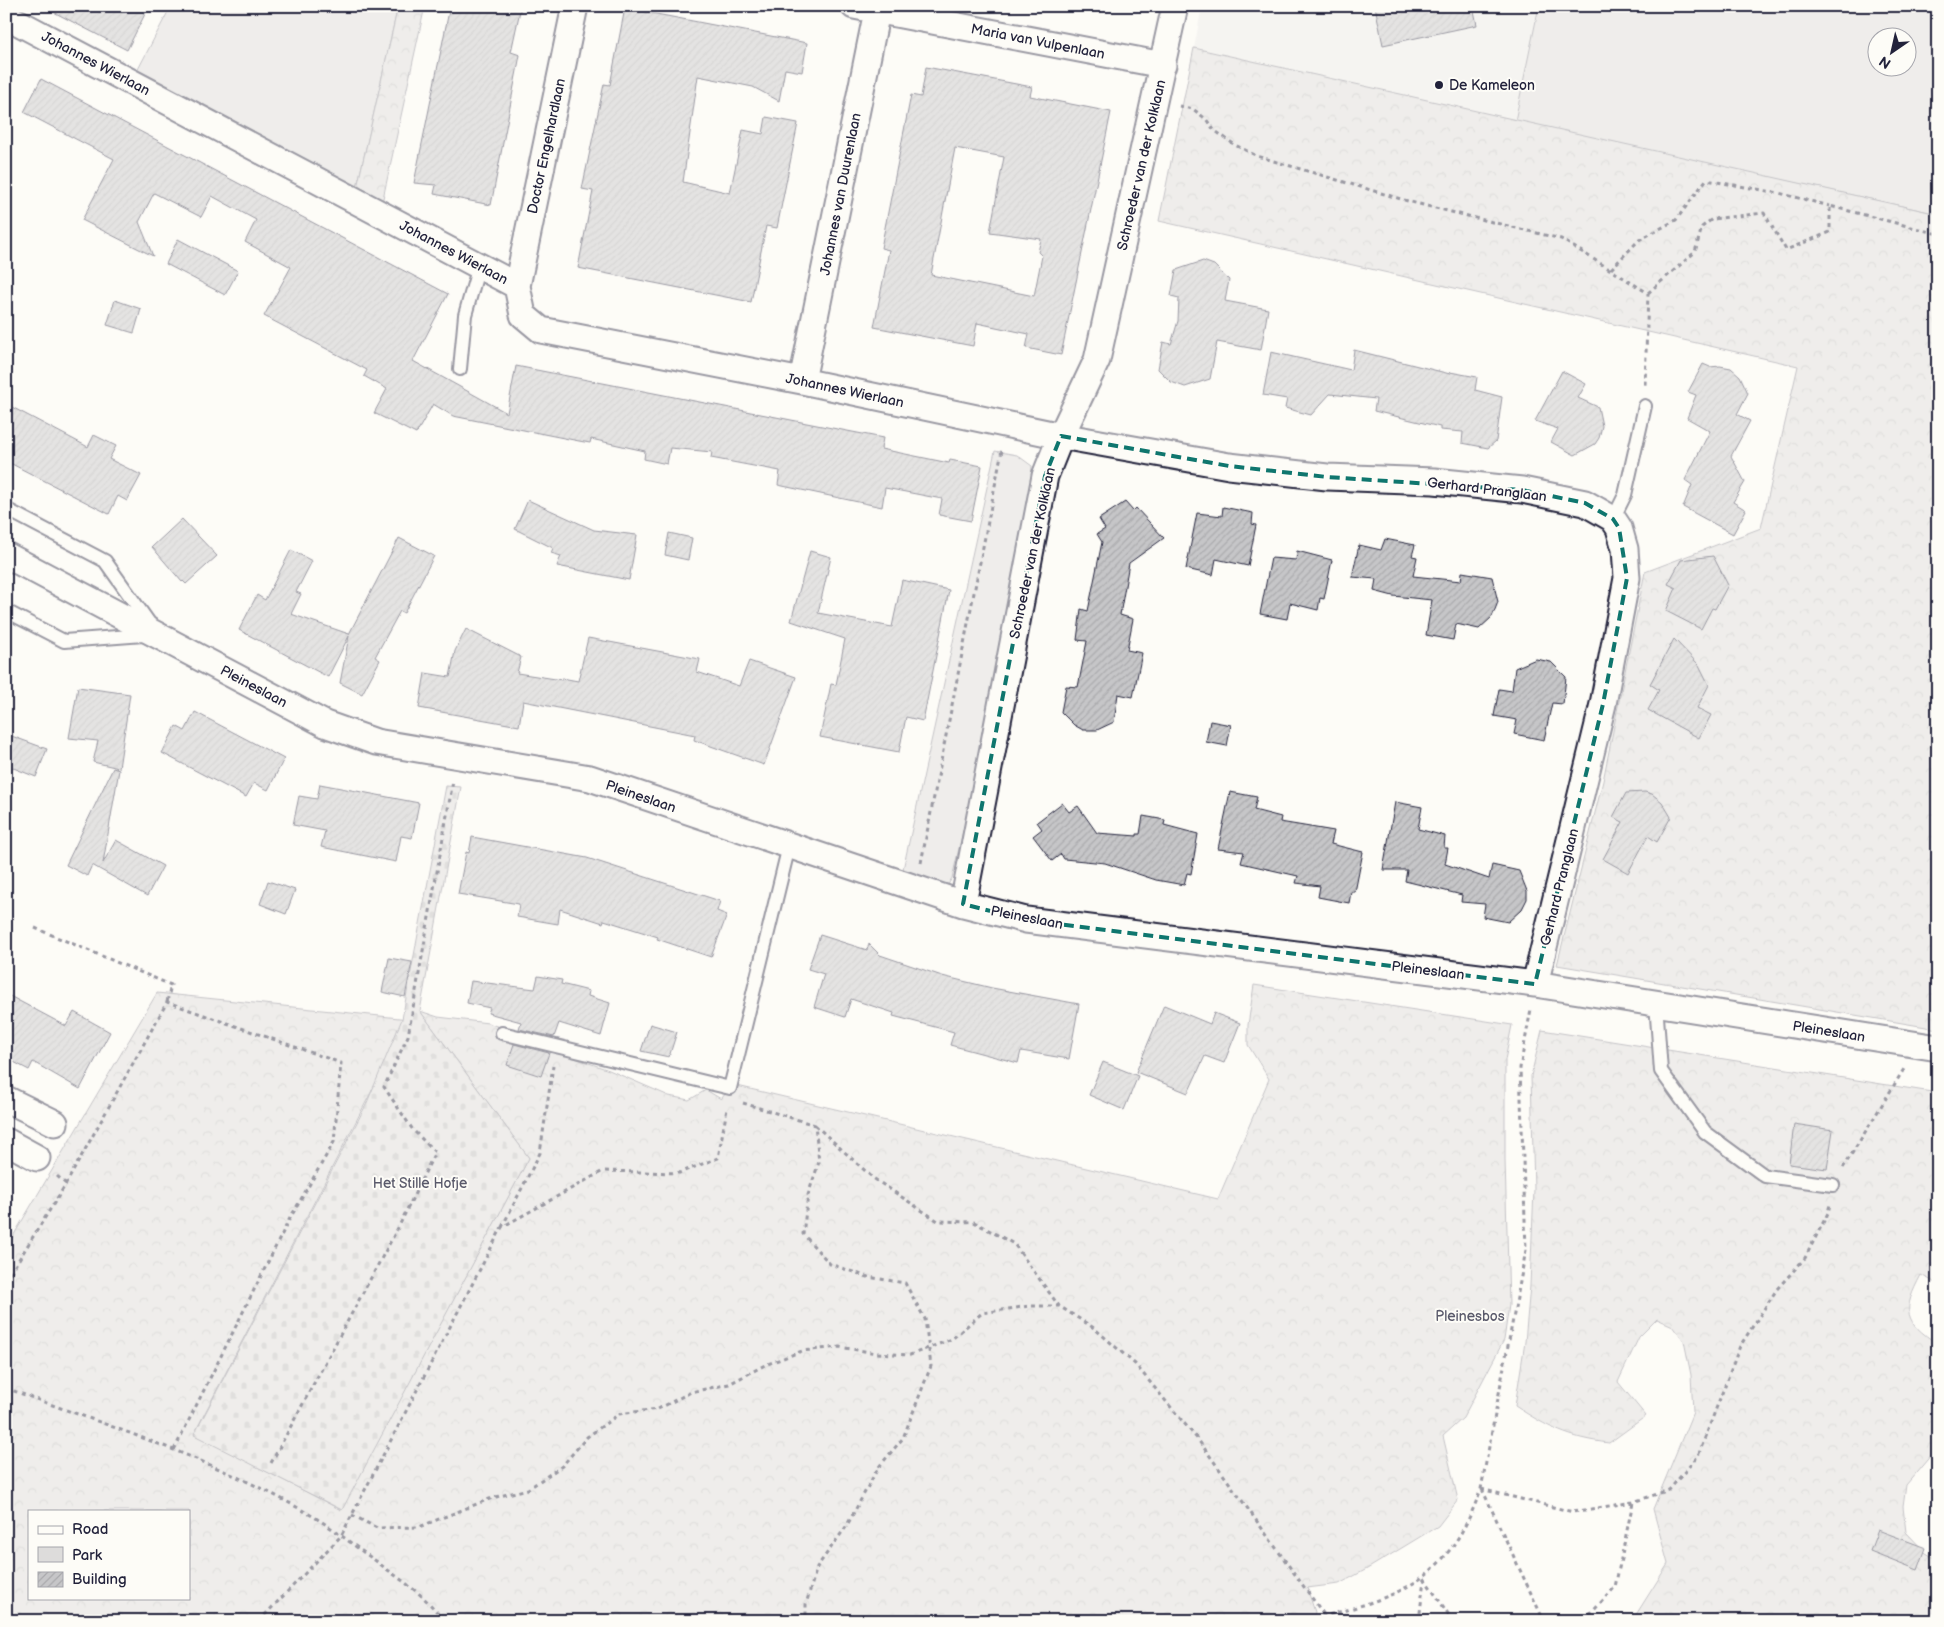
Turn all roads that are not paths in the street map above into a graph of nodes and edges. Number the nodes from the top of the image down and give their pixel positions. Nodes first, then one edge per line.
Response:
1 (576, 6) edge
2 (1175, 6) edge
3 (869, 8) edge
4 (20, 15) edge
5 (1164, 65) junction
6 (479, 266) junction
7 (517, 286) junction
8 (460, 369) dead end
9 (802, 381) junction
10 (1645, 406) road end
11 (1061, 436) junction
12 (6, 509) edge
13 (1613, 519) junction
14 (6, 555) edge
15 (6, 611) edge
16 (157, 634) junction
17 (789, 846) junction
18 (963, 904) junction
19 (1535, 984) junction
20 (1656, 1003) junction
21 (502, 1034) dead end
22 (1928, 1047) edge
23 (6, 1099) edge
24 (55, 1123) dead end
25 (6, 1142) edge
26 (37, 1158) dead end
27 (1833, 1185) road end

1 - 7 street, Doctor Engelhardlaan
2 - 5 street, Schroeder van der Kolklaan
3 - 5 street, Maria van Vulpenlaan
3 - 9 street, Johannes van Duurenlaan
4 - 6 street, Johannes Wierlaan
5 - 11 street, Schroeder van der Kolklaan
6 - 7 street, Johannes Wierlaan
6 - 8 lane
7 - 9 street, Johannes Wierlaan
9 - 11 street, Johannes Wierlaan
10 - 13 lane
11 - 13 street, Gerhard Pranglaan
11 - 18 street, Schroeder van der Kolklaan
12 - 16 lane, Pleineslaan
13 - 19 street, Gerhard Pranglaan
14 - 16 street, Pleineslaan
15 - 16 lane
16 - 17 street, Pleineslaan
17 - 18 street, Pleineslaan
17 - 21 lane
18 - 19 street, Pleineslaan
19 - 20 street, Pleineslaan
20 - 22 street, Pleineslaan
20 - 27 lane
23 - 24 street
25 - 26 street

